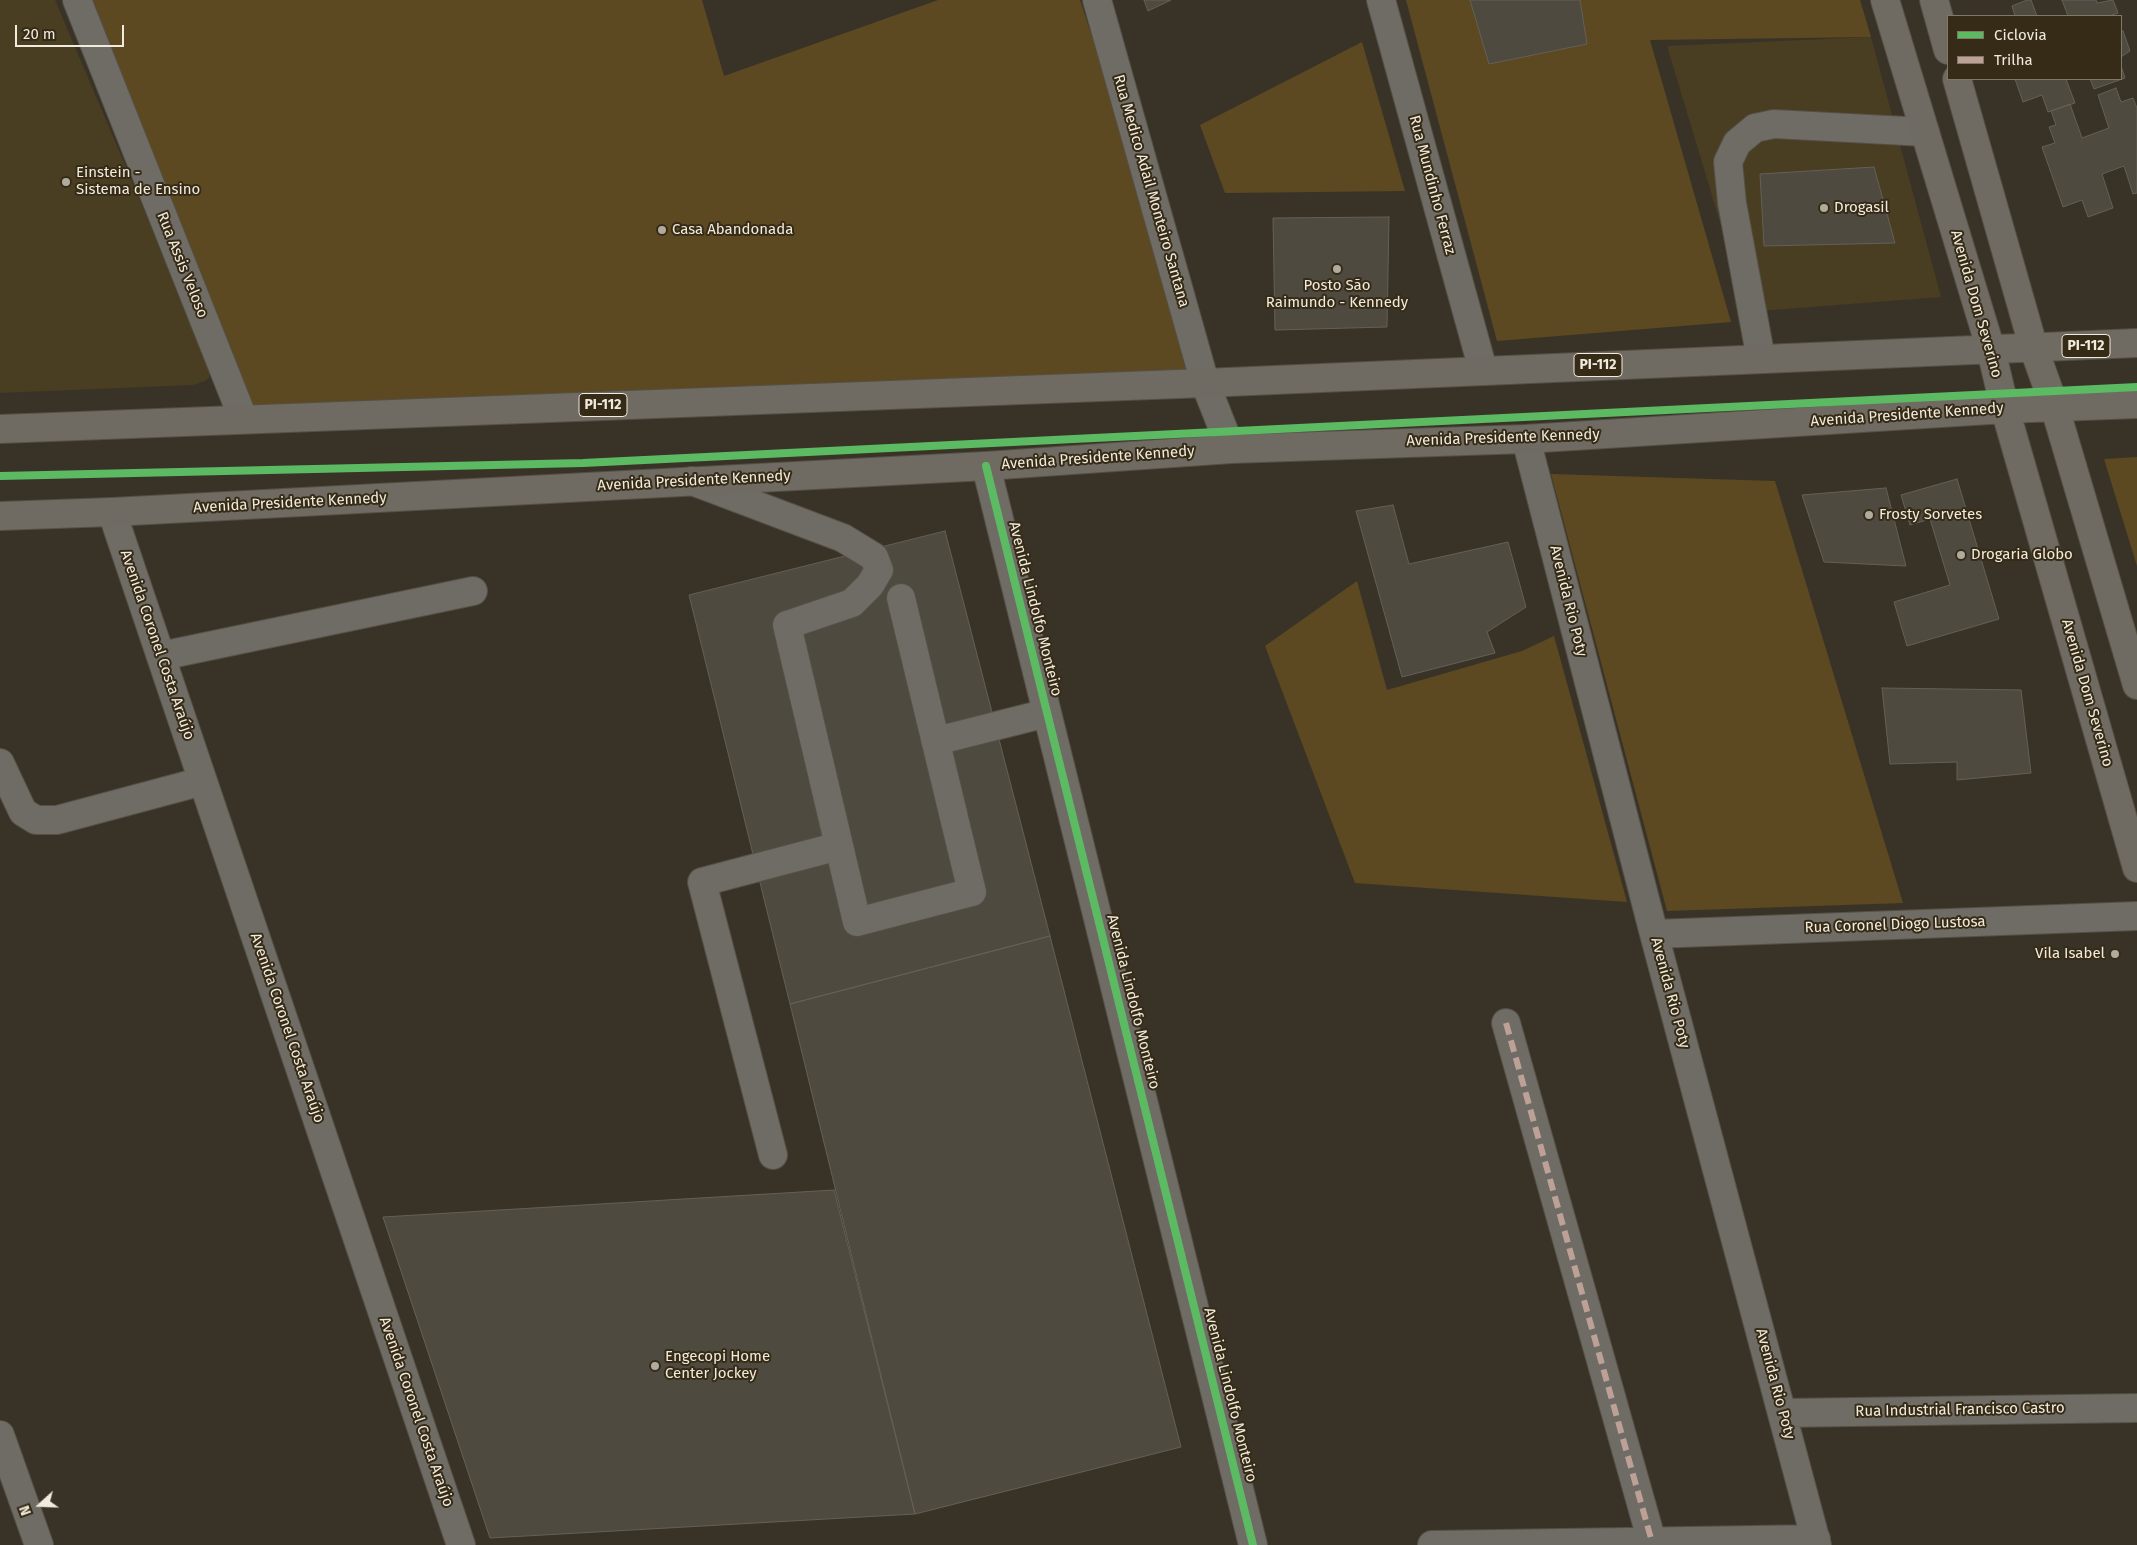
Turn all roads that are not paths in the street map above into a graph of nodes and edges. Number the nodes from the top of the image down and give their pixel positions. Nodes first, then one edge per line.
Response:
1 (77, 0) edge
2 (1097, 0) edge
3 (1381, 0) edge
4 (1886, 0) edge
5 (1934, 0) edge
6 (1947, 46) edge
7 (1957, 80) edge
8 (1925, 132) junction
9 (2137, 343) edge
10 (2034, 349) junction
11 (1991, 350) junction
12 (1761, 359) junction
13 (1483, 370) junction
14 (1205, 383) junction
15 (2137, 404) edge
16 (2055, 408) junction
17 (2006, 409) junction
18 (243, 418) junction
19 (0, 429) edge
20 (1526, 439) junction
21 (1231, 449) junction
22 (986, 466) junction
23 (692, 481) junction
24 (112, 512) junction
25 (0, 516) edge
26 (473, 591) dead end
27 (902, 598) dead end
28 (161, 656) junction
29 (2137, 685) edge
30 (1047, 713) junction
31 (936, 741) junction
32 (0, 764) edge
33 (203, 781) junction
34 (839, 846) junction
35 (2137, 868) edge
36 (2137, 916) edge
37 (1654, 934) junction
38 (1506, 1023) dead end
39 (774, 1155) dead end
40 (2137, 1408) edge
41 (1782, 1413) junction
42 (0, 1435) edge
43 (1652, 1542) junction
44 (1816, 1542) edge
45 (39, 1545) edge
46 (460, 1545) edge
47 (1252, 1545) edge
48 (1432, 1545) edge

1 - 18 street, Rua Assis Veloso
2 - 14 street, Rua Medico Adail Monteiro Santana
3 - 13 street, Rua Mundinho Ferraz
4 - 8 main road, Avenida Dom Severino
5 - 6 main road
7 - 10 main road
8 - 11 main road, Avenida Dom Severino
8 - 12 street
9 - 10 main road, PI-112
10 - 11 main road, PI-112
10 - 16 main road
11 - 12 main road, PI-112
11 - 17 main road, Avenida Dom Severino
12 - 13 main road, PI-112
13 - 14 main road, PI-112
14 - 18 main road, PI-112
14 - 21 street, Rua Medico Adail Monteiro Santana
15 - 16 main road, Avenida Presidente Kennedy
16 - 17 main road, Avenida Presidente Kennedy
16 - 29 main road
17 - 20 main road, Avenida Presidente Kennedy
17 - 35 main road, Avenida Dom Severino
18 - 19 main road, PI-112
20 - 21 main road, Avenida Presidente Kennedy
20 - 37 street, Avenida Rio Poty
21 - 22 main road, Avenida Presidente Kennedy
22 - 23 main road, Avenida Presidente Kennedy
22 - 30 street, Avenida Lindolfo Monteiro
23 - 24 main road, Avenida Presidente Kennedy
23 - 34 street
24 - 25 main road, Avenida Presidente Kennedy
24 - 28 street, Avenida Coronel Costa Araújo
26 - 28 street
27 - 31 street
28 - 33 street, Avenida Coronel Costa Araújo
30 - 31 street
30 - 47 street, Avenida Lindolfo Monteiro
31 - 34 street
32 - 33 street
33 - 46 street, Avenida Coronel Costa Araújo
34 - 39 street
36 - 37 street, Rua Coronel Diogo Lustosa
37 - 41 street, Avenida Rio Poty
38 - 43 street
40 - 41 street, Rua Industrial Francisco Castro
41 - 44 street, Avenida Rio Poty
42 - 45 street
43 - 44 street
43 - 48 street

